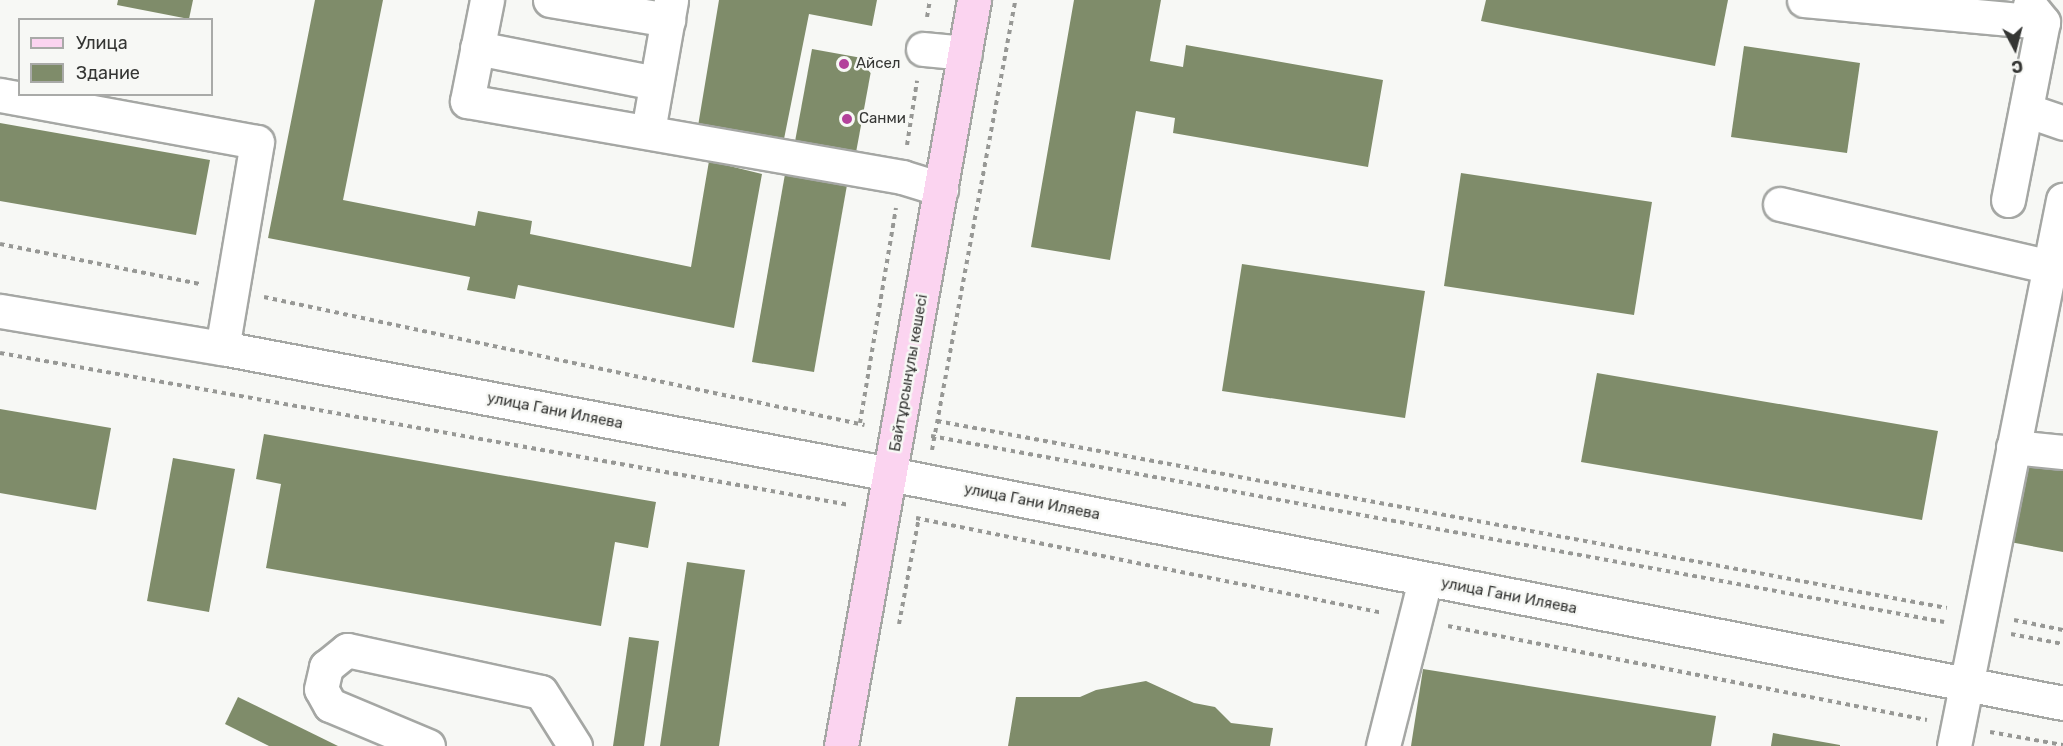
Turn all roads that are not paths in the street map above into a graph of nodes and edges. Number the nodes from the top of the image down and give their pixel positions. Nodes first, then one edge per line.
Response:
1 (487, 0) edge
2 (549, 0) edge
3 (974, 0) edge
4 (1804, 0) edge
5 (670, 10) edge
6 (2034, 11) edge
7 (477, 48) junction
8 (923, 49) dead end
9 (965, 53) junction
10 (656, 83) junction
11 (0, 95) edge
12 (2026, 110) junction
13 (2063, 123) edge
14 (648, 131) junction
15 (942, 189) junction
16 (2008, 200) dead end
17 (2063, 200) edge
18 (1780, 204) dead end
19 (2050, 267) junction
20 (0, 311) edge
21 (222, 348) junction
22 (2013, 447) junction
23 (2063, 452) edge
24 (892, 475) junction
25 (1425, 580) junction
26 (1966, 684) junction
27 (2063, 703) edge
28 (1956, 736) edge
29 (429, 746) edge
30 (575, 746) edge
31 (841, 746) edge
32 (1383, 746) edge

1 - 7 street
2 - 5 street
3 - 9 main road, Байтұрсынұлы көшесі
4 - 6 street
5 - 10 street
6 - 12 street
7 - 10 street
7 - 14 street
8 - 9 street
9 - 15 main road, Байтұрсынұлы көшесі
10 - 14 street
11 - 21 street
12 - 13 street
12 - 16 street
14 - 15 street
15 - 24 main road, Байтұрсынұлы көшесі
17 - 19 street
18 - 19 street
19 - 22 street
20 - 21 street, улица Гани Иляева
21 - 24 street, улица Гани Иляева
22 - 23 street
22 - 26 street
24 - 25 street, улица Гани Иляева
24 - 31 main road, Байтұрсынұлы көшесі
25 - 26 street, улица Гани Иляева
25 - 32 street
26 - 27 street, улица Гани Иляева
26 - 28 street
29 - 30 street

